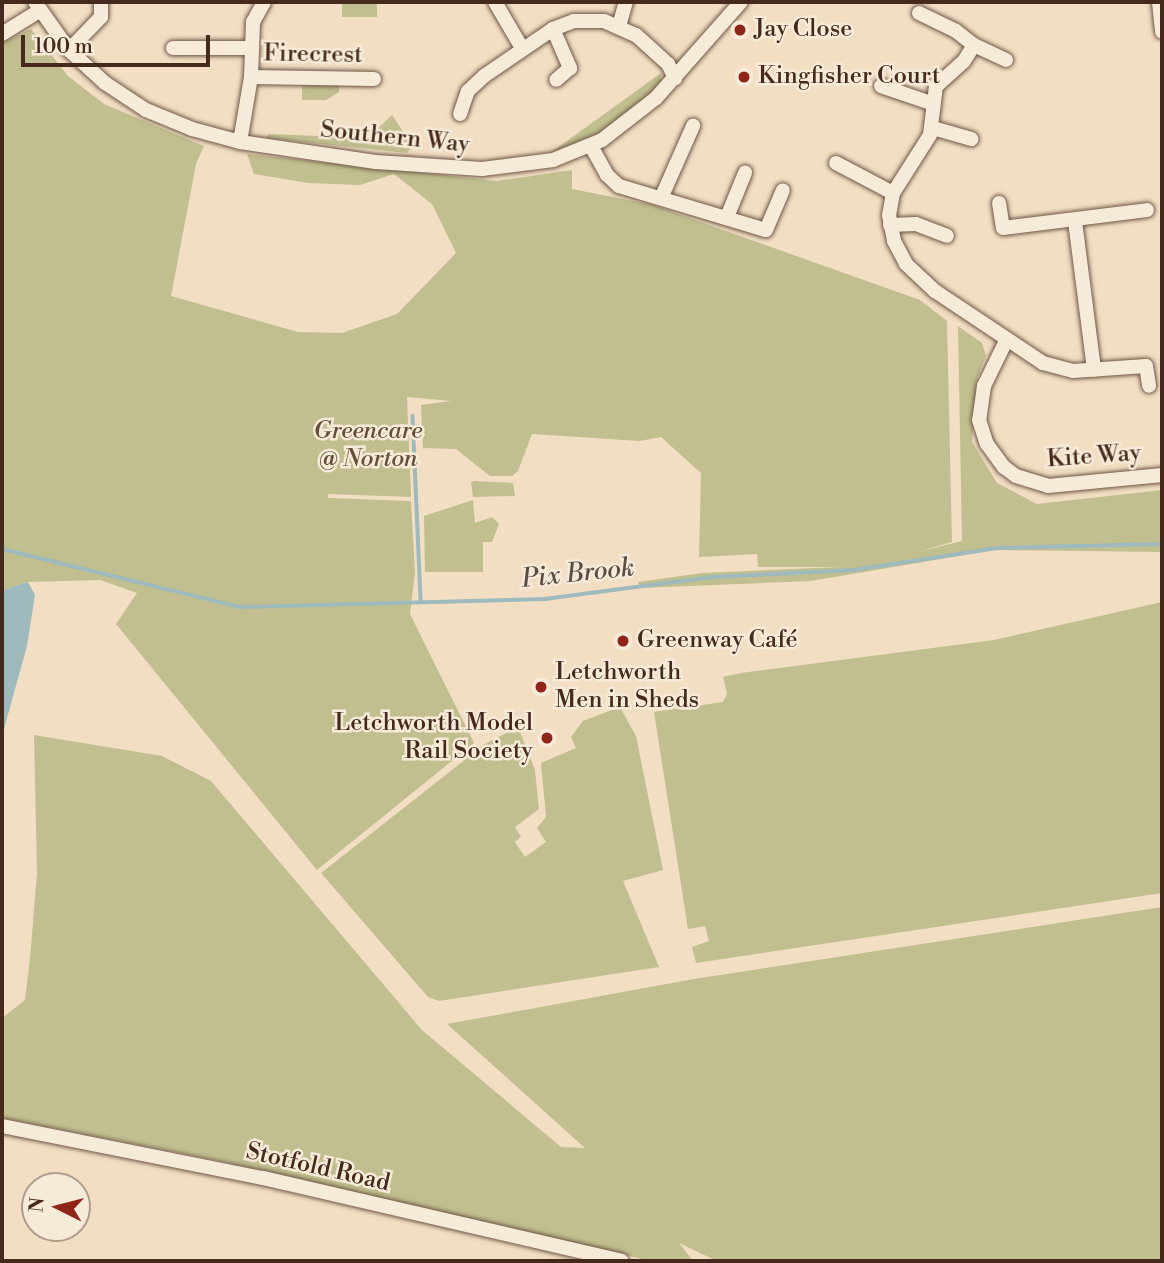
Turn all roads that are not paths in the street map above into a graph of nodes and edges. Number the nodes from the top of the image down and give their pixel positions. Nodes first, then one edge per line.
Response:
1 (102, 2) edge
2 (495, 2) edge
3 (626, 2) edge
4 (741, 2) edge
5 (1159, 2) edge
6 (258, 3) edge
7 (37, 6) edge
8 (919, 13) dead end
9 (619, 26) junction
10 (553, 29) junction
11 (1162, 32) edge
12 (2, 34) edge
13 (974, 45) junction
14 (173, 48) dead end
15 (250, 48) junction
16 (522, 48) junction
17 (69, 50) junction
18 (1006, 60) dead end
19 (251, 77) junction
20 (675, 78) junction
21 (374, 79) dead end
22 (556, 80) dead end
23 (881, 86) dead end
24 (931, 103) junction
25 (460, 114) dead end
26 (693, 126) dead end
27 (933, 128) junction
28 (971, 139) dead end
29 (240, 142) junction
30 (592, 146) junction
31 (836, 163) dead end
32 (745, 173) dead end
33 (783, 190) dead end
34 (893, 193) junction
35 (663, 196) junction
36 (999, 203) dead end
37 (1147, 210) dead end
38 (727, 217) junction
39 (1075, 221) junction
40 (890, 225) junction
41 (947, 236) dead end
42 (1006, 341) junction
43 (1094, 370) junction
44 (1149, 386) dead end
45 (1162, 475) edge
46 (2, 1126) edge
47 (622, 1261) edge

1 - 17 street
2 - 16 street
3 - 9 street
4 - 20 street, Southern Way
5 - 11 street
6 - 15 street, Firecrest
7 - 12 street
7 - 17 street, Southern Way
8 - 13 street
9 - 10 street
9 - 20 street
10 - 16 street
10 - 22 street
13 - 18 street
13 - 24 street
14 - 15 street, Firecrest
15 - 19 street, Firecrest
16 - 25 street
17 - 29 street, Southern Way
19 - 21 street, Firecrest
19 - 29 street, Firecrest
20 - 30 street, Southern Way
23 - 24 street
24 - 27 street
26 - 35 street
27 - 28 street
27 - 34 street
29 - 30 street, Southern Way
30 - 35 street
31 - 34 street
32 - 38 street
33 - 38 street
34 - 40 street
35 - 38 street
36 - 39 street
37 - 39 street
39 - 43 street
40 - 41 street
40 - 42 street
42 - 43 street
42 - 45 street, Kite Way
43 - 44 street
46 - 47 street, Stotfold Road

